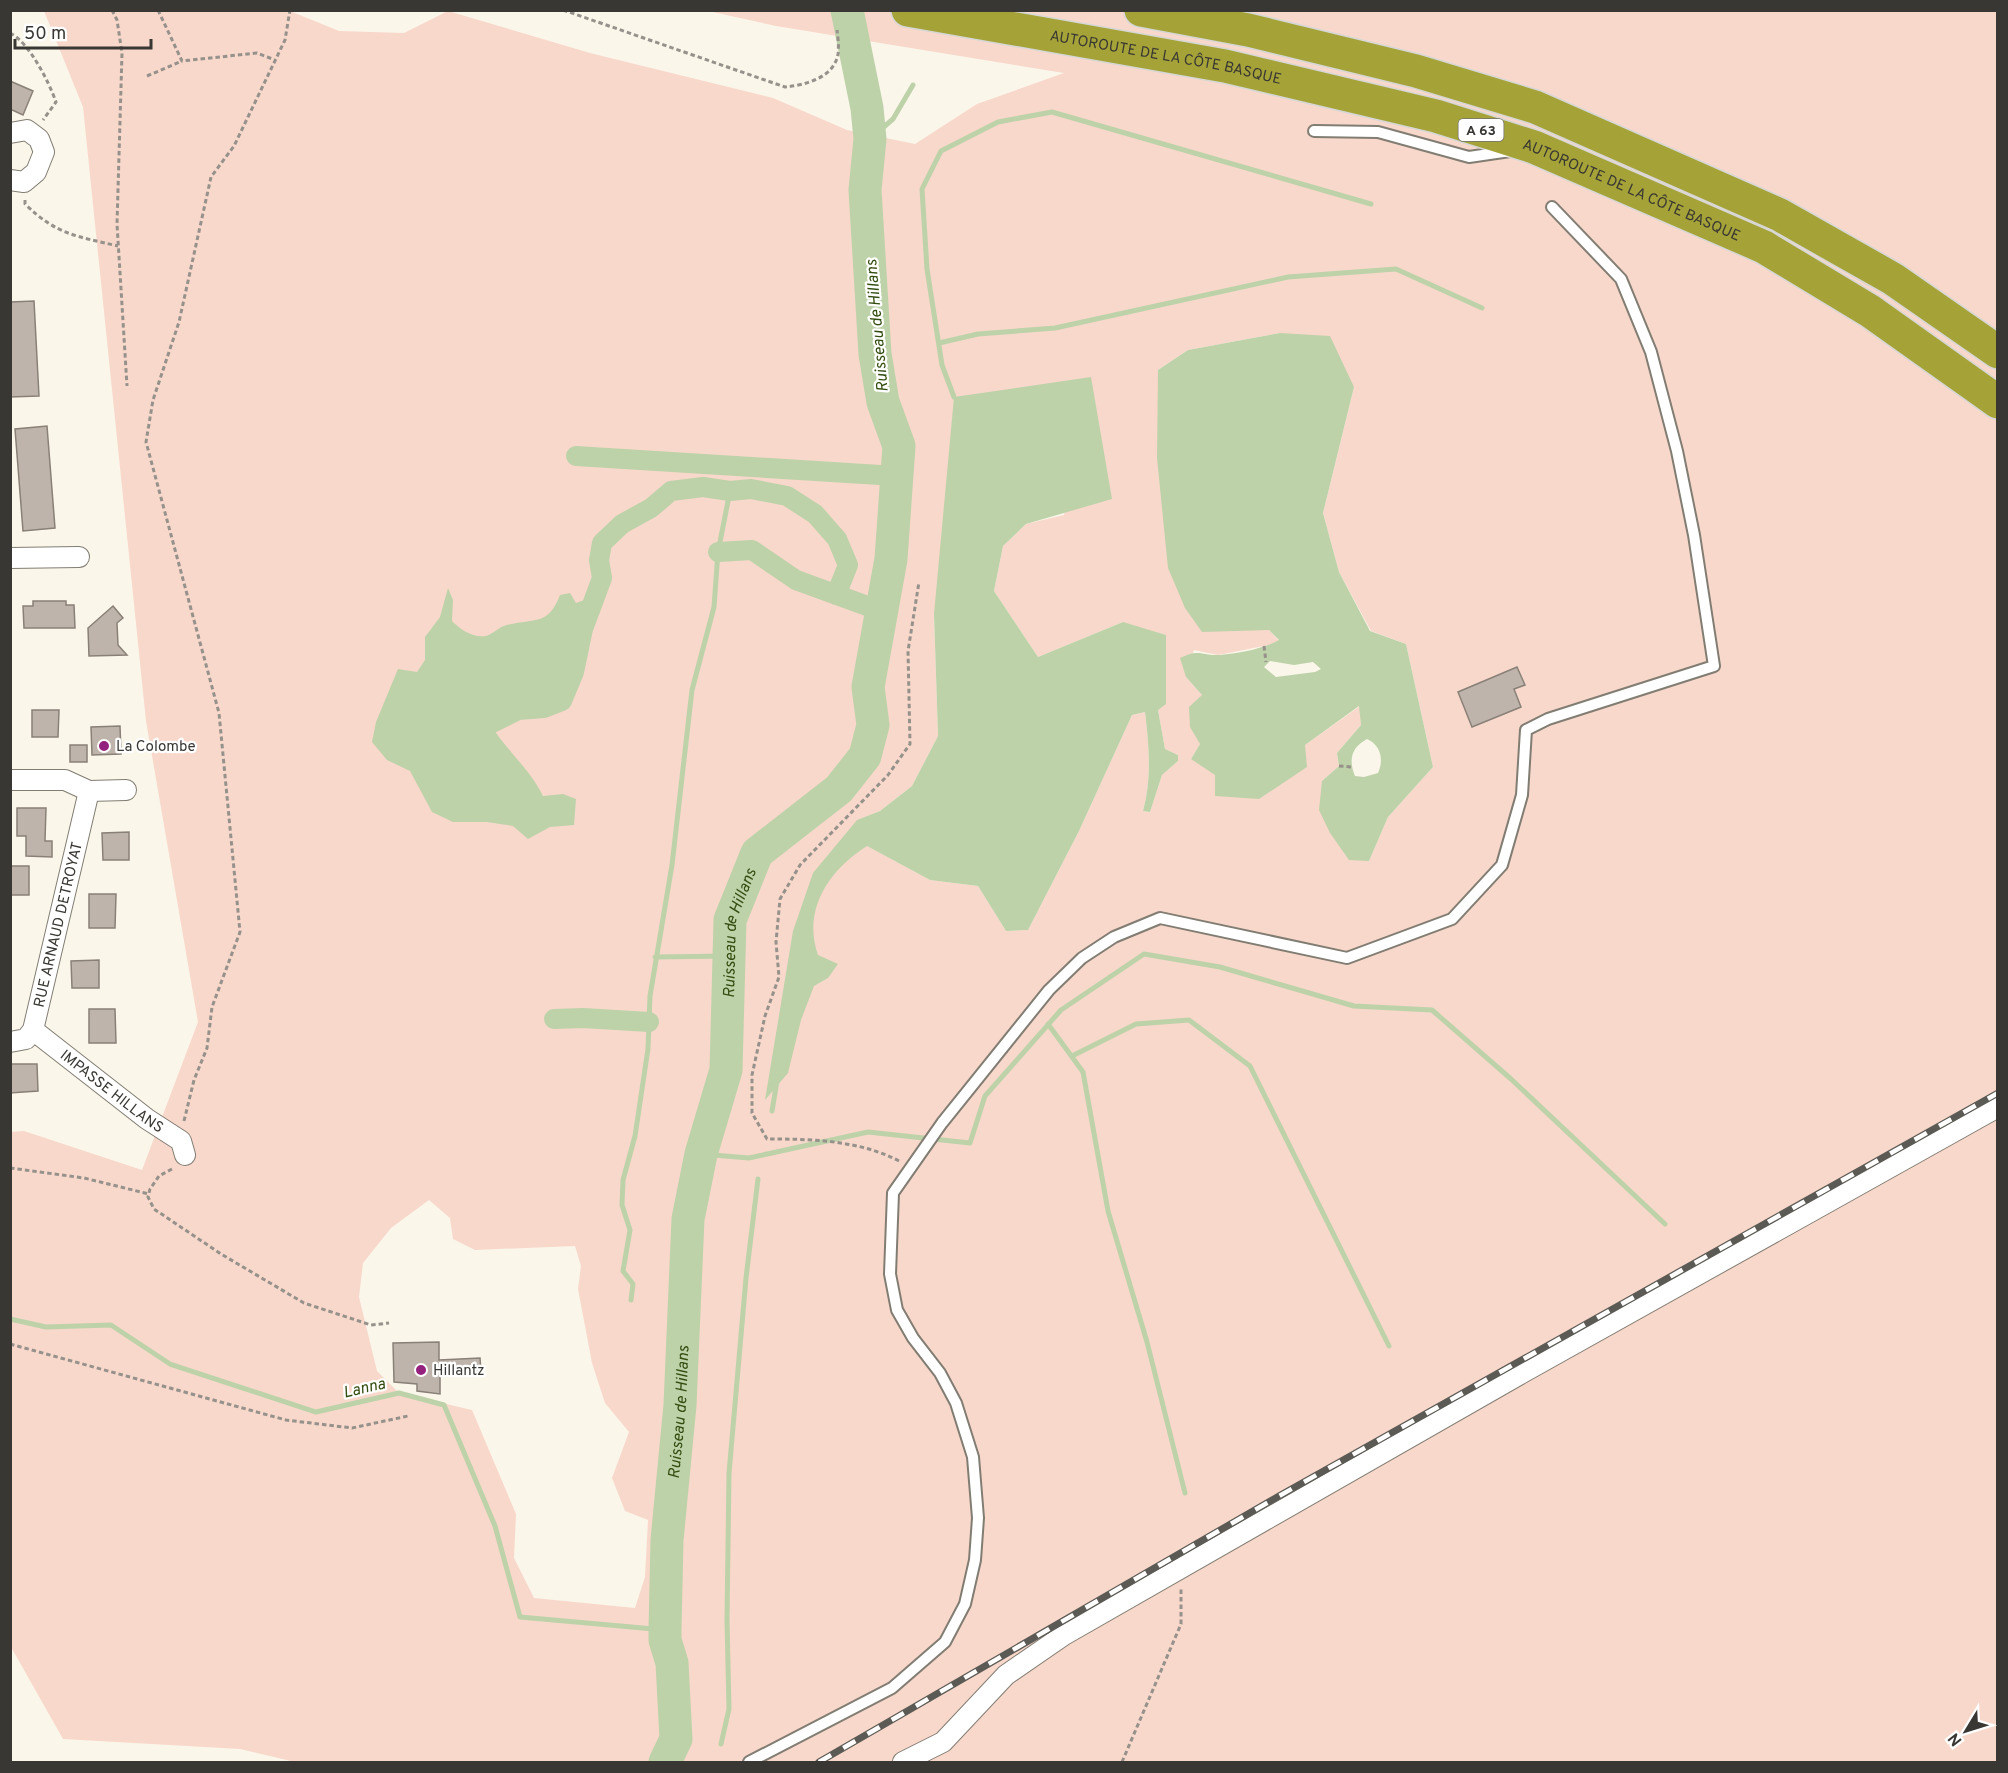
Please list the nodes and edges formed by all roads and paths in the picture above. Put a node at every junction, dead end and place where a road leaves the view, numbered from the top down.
1 (112, 10) edge
2 (158, 10) edge
3 (290, 10) edge
4 (563, 10) edge
5 (908, 10) edge
6 (1141, 10) edge
7 (837, 30) dead end
8 (10, 33) edge
9 (275, 60) junction
10 (182, 61) junction
11 (147, 76) dead end
12 (1314, 131) dead end
13 (10, 133) edge
14 (32, 134) junction
15 (1534, 147) junction
16 (17, 181) edge
17 (1552, 207) dead end
18 (118, 246) junction
19 (1998, 352) edge
20 (127, 386) dead end
21 (1998, 402) edge
22 (79, 557) dead end
23 (10, 558) edge
24 (919, 582) dead end
25 (1264, 646) dead end
26 (1266, 662) dead end
27 (1339, 766) dead end
28 (1352, 767) dead end
29 (10, 780) edge
30 (126, 790) dead end
31 (89, 792) junction
32 (33, 1029) junction
33 (10, 1042) edge
34 (1998, 1107) edge
35 (183, 1148) junction
36 (10, 1168) edge
37 (912, 1168) junction
38 (149, 1194) junction
39 (389, 1323) dead end
40 (10, 1344) edge
41 (408, 1416) dead end
42 (1177, 1571) junction
43 (749, 1762) edge
44 (903, 1762) edge
45 (1122, 1762) edge

1 - 18 path
2 - 10 path
3 - 9 path
4 - 7 path
5 - 15 highway, AUTOROUTE DE LA CÔTE BASQUE / A 63
6 - 19 highway, A 63
8 - 14 path
9 - 10 path
9 - 35 path
10 - 11 path
12 - 15 lane
13 - 14 street
14 - 16 street
15 - 21 highway, AUTOROUTE DE LA CÔTE BASQUE / A 63
16 - 18 path
17 - 37 lane
18 - 20 path
22 - 23 street
24 - 37 path
25 - 26 path
27 - 28 path
29 - 31 street
30 - 31 street
31 - 32 street, RUE ARNAUD DETROYAT
32 - 33 street
32 - 35 street, IMPASSE HILLANS
34 - 42 street
35 - 38 path
36 - 38 path
37 - 43 lane
38 - 39 path
40 - 41 path
42 - 44 street
42 - 45 path

